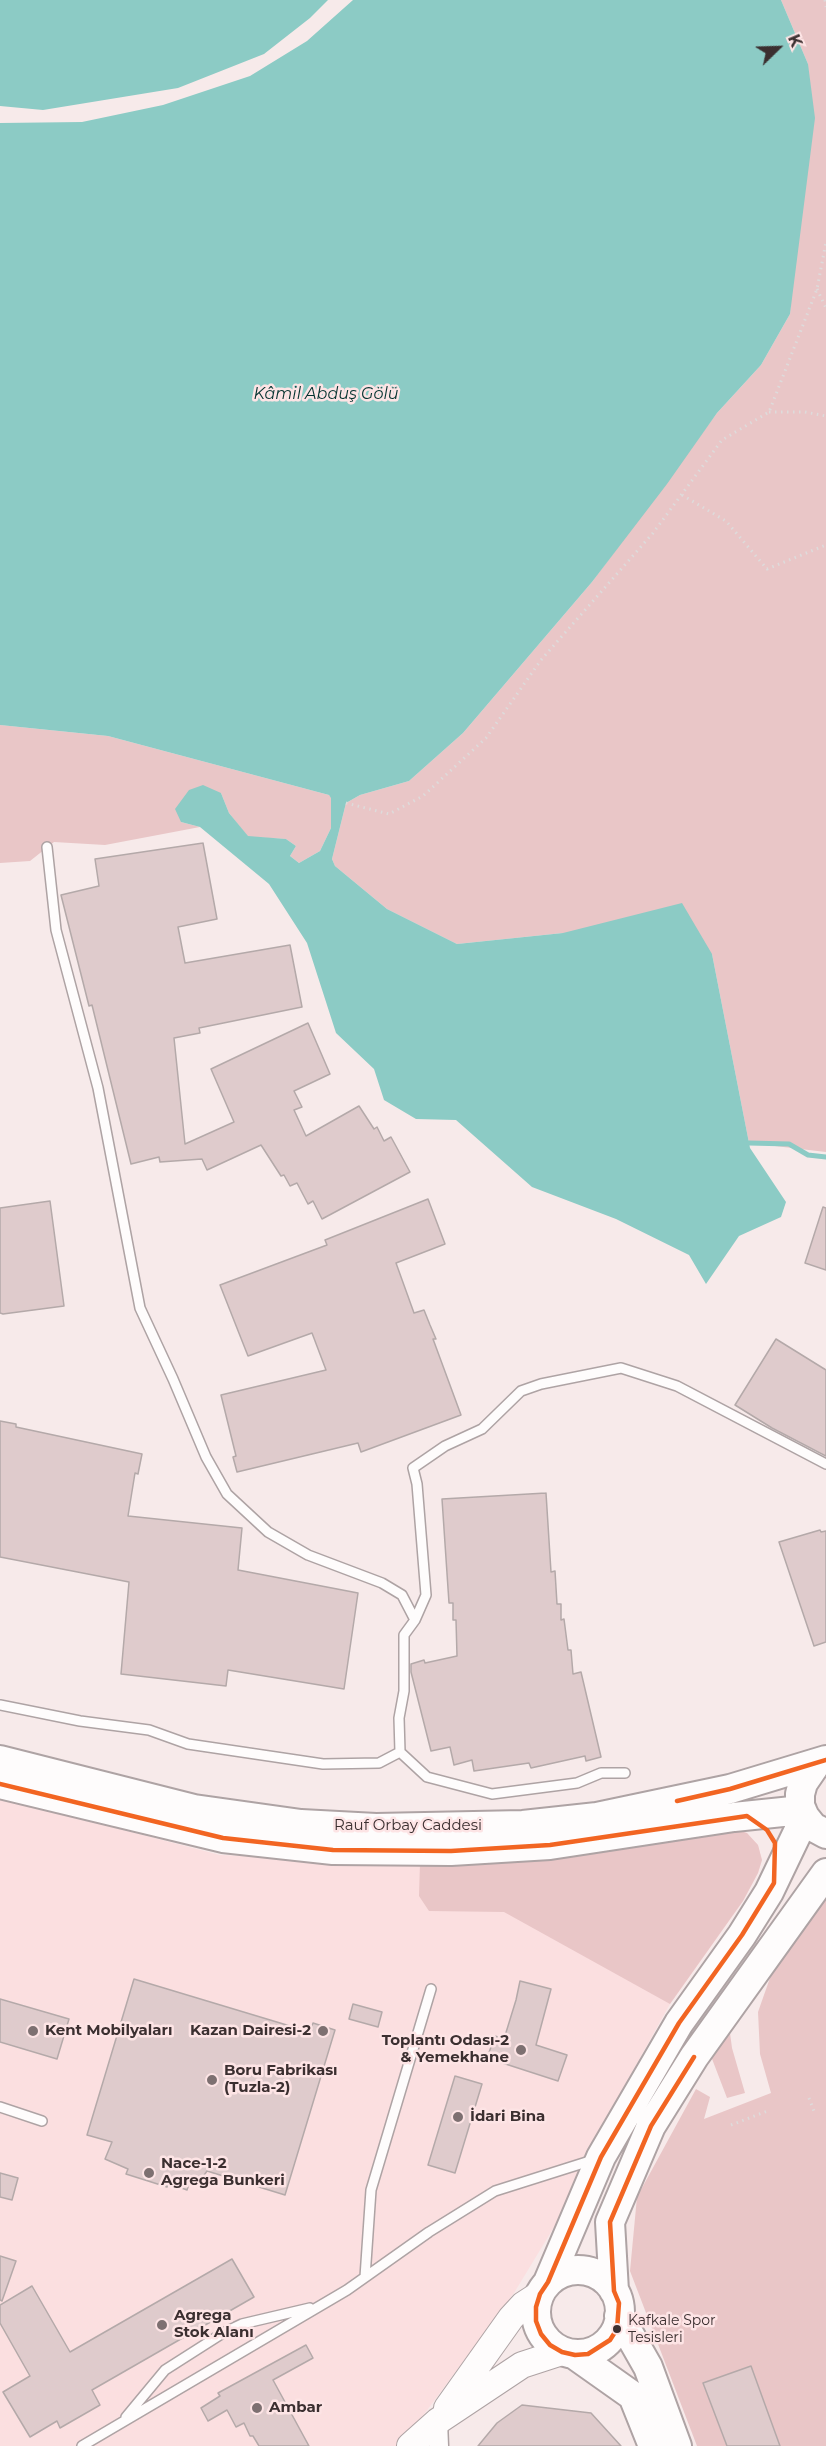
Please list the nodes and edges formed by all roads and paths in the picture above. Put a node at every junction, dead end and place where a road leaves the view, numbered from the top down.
1 (825, 0) edge
2 (826, 7) edge
3 (826, 242) edge
4 (817, 289) junction
5 (826, 308) edge
6 (769, 412) junction
7 (826, 416) edge
8 (681, 494) junction
9 (826, 545) edge
10 (346, 802) dead end
11 (47, 847) dead end
12 (826, 1464) edge
13 (415, 1620) junction
14 (0, 1705) edge
15 (400, 1752) junction
16 (822, 1759) edge
17 (0, 1760) edge
18 (625, 1773) dead end
19 (0, 1784) edge
20 (747, 1816) junction
21 (811, 1821) edge
22 (826, 1873) edge
23 (774, 1883) junction
24 (432, 1989) dead end
25 (809, 2098) dead end
26 (0, 2107) edge
27 (770, 2110) dead end
28 (814, 2111) dead end
29 (42, 2121) dead end
30 (731, 2125) dead end
31 (602, 2157) junction
32 (365, 2277) junction
33 (544, 2288) junction
34 (617, 2304) junction
35 (321, 2306) junction
36 (568, 2353) junction
37 (438, 2421) junction
38 (121, 2423) junction
39 (82, 2446) edge
40 (410, 2446) edge
41 (439, 2446) edge
42 (652, 2446) edge
43 (677, 2446) edge

1 - 2 path
3 - 4 path
4 - 5 path
4 - 6 path
6 - 7 path
6 - 8 path
8 - 9 path
8 - 10 path
11 - 13 lane
12 - 13 lane
13 - 15 lane
14 - 15 lane
15 - 18 lane
16 - 17 main road, Rauf Orbay Caddesi
16 - 21 main road, Rauf Orbay Caddesi
19 - 20 main road, Rauf Orbay Caddesi
20 - 21 main road, Rauf Orbay Caddesi
20 - 23 main road
21 - 23 main road
22 - 34 main road
23 - 31 main road
24 - 32 lane
25 - 28 path
26 - 29 lane
27 - 30 path
31 - 32 lane
31 - 33 main road
32 - 35 lane
33 - 34 main road
33 - 36 main road
33 - 37 street
34 - 36 main road
34 - 43 main road
35 - 38 lane
35 - 38 lane
36 - 37 street
36 - 42 main road
37 - 40 street
37 - 41 street
38 - 39 lane

